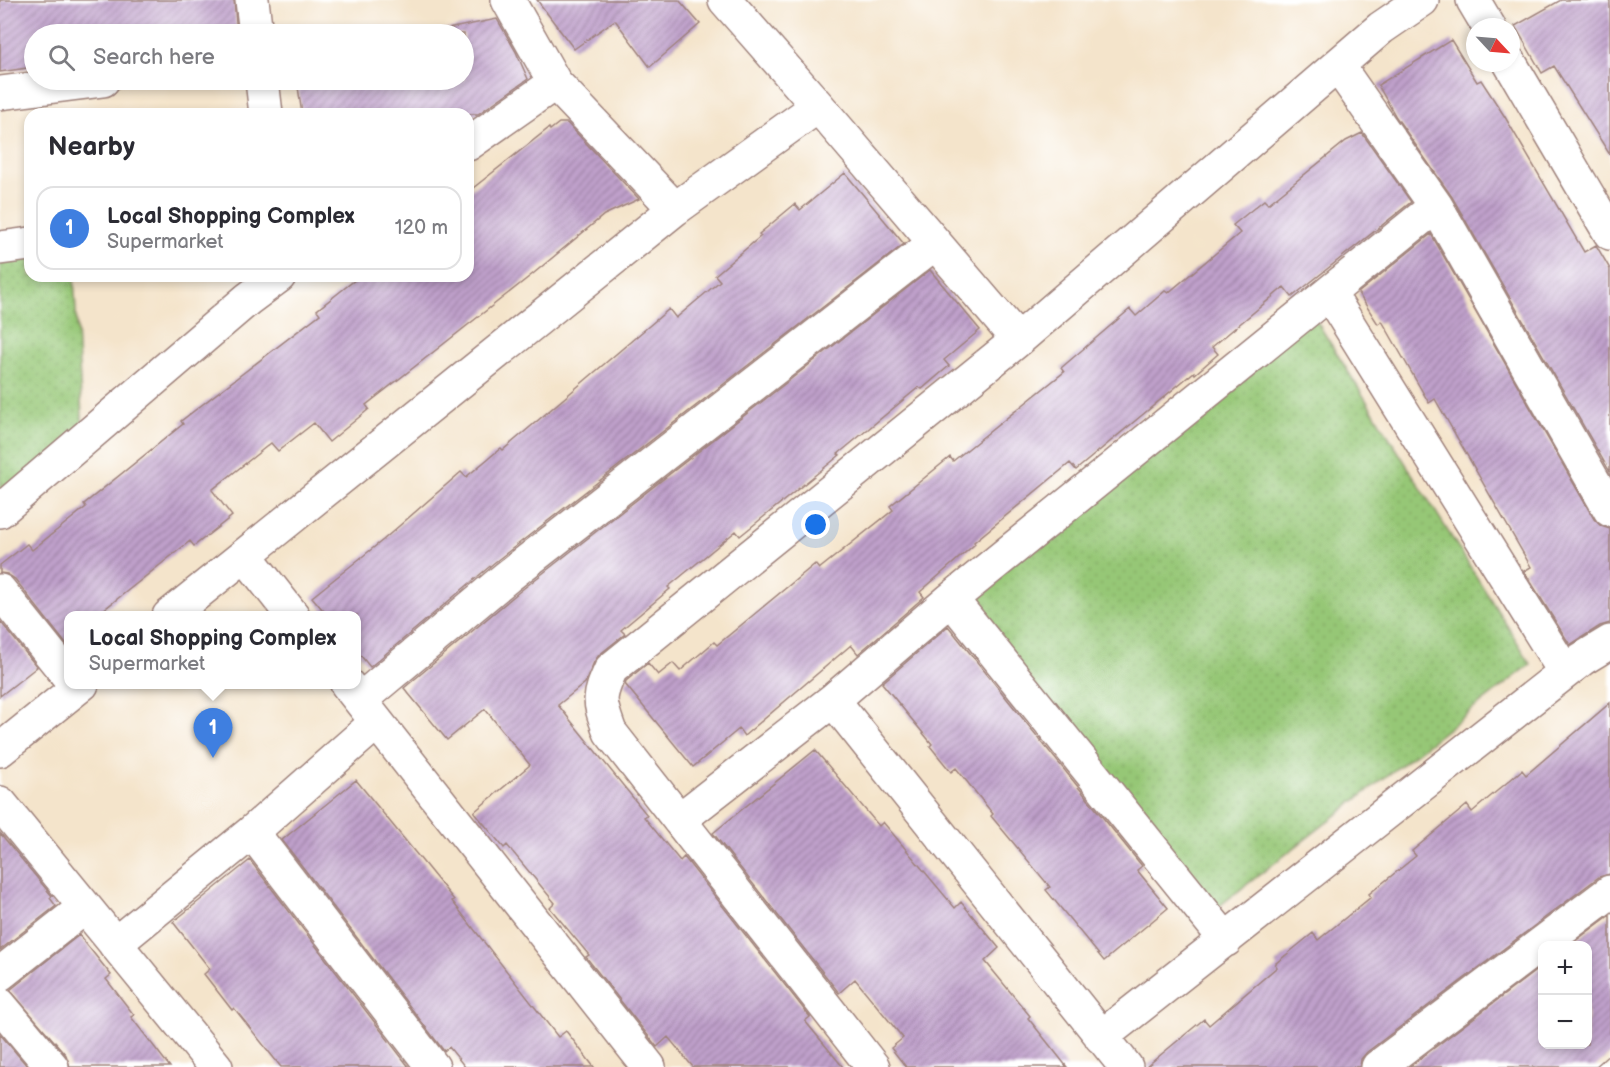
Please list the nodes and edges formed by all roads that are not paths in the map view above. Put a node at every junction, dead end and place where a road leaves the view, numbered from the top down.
1 (252, 0) edge
2 (508, 0) edge
3 (725, 0) edge
4 (1422, 0) edge
5 (1473, 0) edge
6 (1484, 18) edge
7 (255, 24) edge
8 (1338, 66) junction
9 (1515, 72) edge
10 (555, 83) junction
11 (24, 90) edge
12 (263, 90) edge
13 (0, 93) edge
14 (818, 106) junction
15 (265, 108) edge
16 (474, 140) edge
17 (1436, 206) junction
18 (675, 208) junction
19 (1610, 233) edge
20 (935, 243) junction
21 (24, 245) edge
22 (0, 248) edge
23 (271, 282) edge
24 (1329, 292) junction
25 (1018, 340) junction
26 (1610, 510) edge
27 (0, 511) edge
28 (245, 555) junction
29 (0, 591) edge
30 (951, 599) junction
31 (174, 611) edge
32 (290, 611) edge
33 (1610, 642) edge
34 (64, 669) edge
35 (1565, 672) junction
36 (70, 689) edge
37 (833, 700) junction
38 (361, 702) edge
39 (0, 750) edge
40 (0, 804) edge
41 (679, 820) junction
42 (252, 832) junction
43 (1610, 892) edge
44 (85, 907) junction
45 (1226, 940) junction
46 (115, 944) junction
47 (0, 975) edge
48 (0, 1005) edge
49 (1101, 1037) junction
50 (636, 1062) edge
51 (52, 1067) edge
52 (216, 1067) edge
53 (433, 1067) edge
54 (873, 1067) edge
55 (1126, 1067) edge
56 (1378, 1067) edge

1 - 7 street
2 - 10 street
3 - 14 street
4 - 8 street
5 - 6 street
8 - 17 street
8 - 25 street
9 - 19 street
10 - 16 street
10 - 18 street
11 - 13 street
12 - 15 street
14 - 18 street
14 - 20 street
17 - 24 street
17 - 26 street
18 - 28 street
20 - 25 street
20 - 38 street
21 - 22 street
23 - 27 street
24 - 30 street
24 - 35 street
25 - 41 street
28 - 31 street
28 - 32 street
29 - 34 street
30 - 37 street
30 - 45 street
33 - 35 street
35 - 45 street
36 - 39 street
37 - 41 street
37 - 49 street
38 - 42 street
38 - 50 street
40 - 44 street
41 - 54 street
42 - 46 street
42 - 53 street
43 - 56 street
44 - 46 street
44 - 47 street
45 - 49 street
46 - 52 street
48 - 51 street
49 - 55 street

